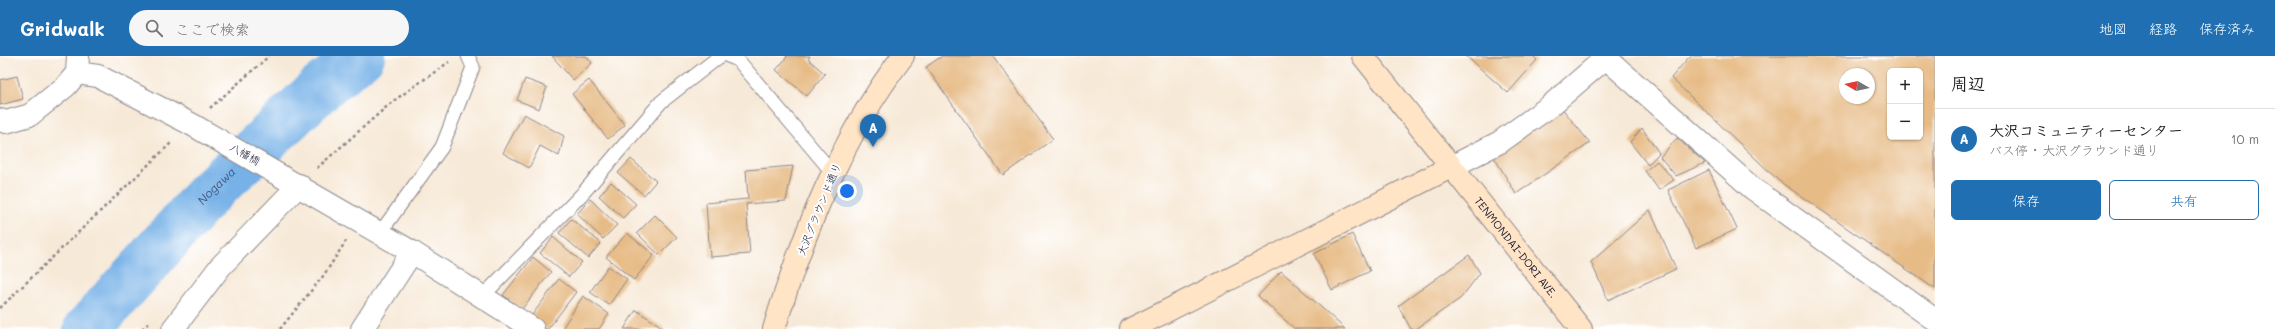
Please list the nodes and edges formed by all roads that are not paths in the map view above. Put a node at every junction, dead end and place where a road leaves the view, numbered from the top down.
1 (468, 56) edge
2 (720, 56) edge
3 (728, 56) edge
4 (903, 56) edge
5 (1363, 56) edge
6 (1607, 57) edge
7 (77, 65) edge
8 (0, 120) edge
9 (1451, 167) junction
10 (832, 172) junction
11 (298, 184) junction
12 (380, 233) junction
13 (412, 252) junction
14 (483, 296) junction
15 (1935, 320) edge
16 (173, 329) edge
17 (362, 329) edge
18 (533, 329) edge
19 (774, 329) edge
20 (1132, 329) edge
21 (1581, 329) edge

1 - 12 lane
2 - 14 lane
3 - 10 lane
4 - 10 street, 大沢グラウンド通り
5 - 9 street, TENMONDAI-DORI AVE.
6 - 9 street
6 - 15 street
7 - 8 street
7 - 11 street, 八幡橋
9 - 20 street
9 - 21 street, TENMONDAI-DORI AVE.
10 - 19 street, 大沢グラウンド通り
11 - 12 street, 八幡橋
11 - 16 street
12 - 13 street, 八幡橋
13 - 14 street, 八幡橋
13 - 17 street
14 - 18 street, 八幡橋

